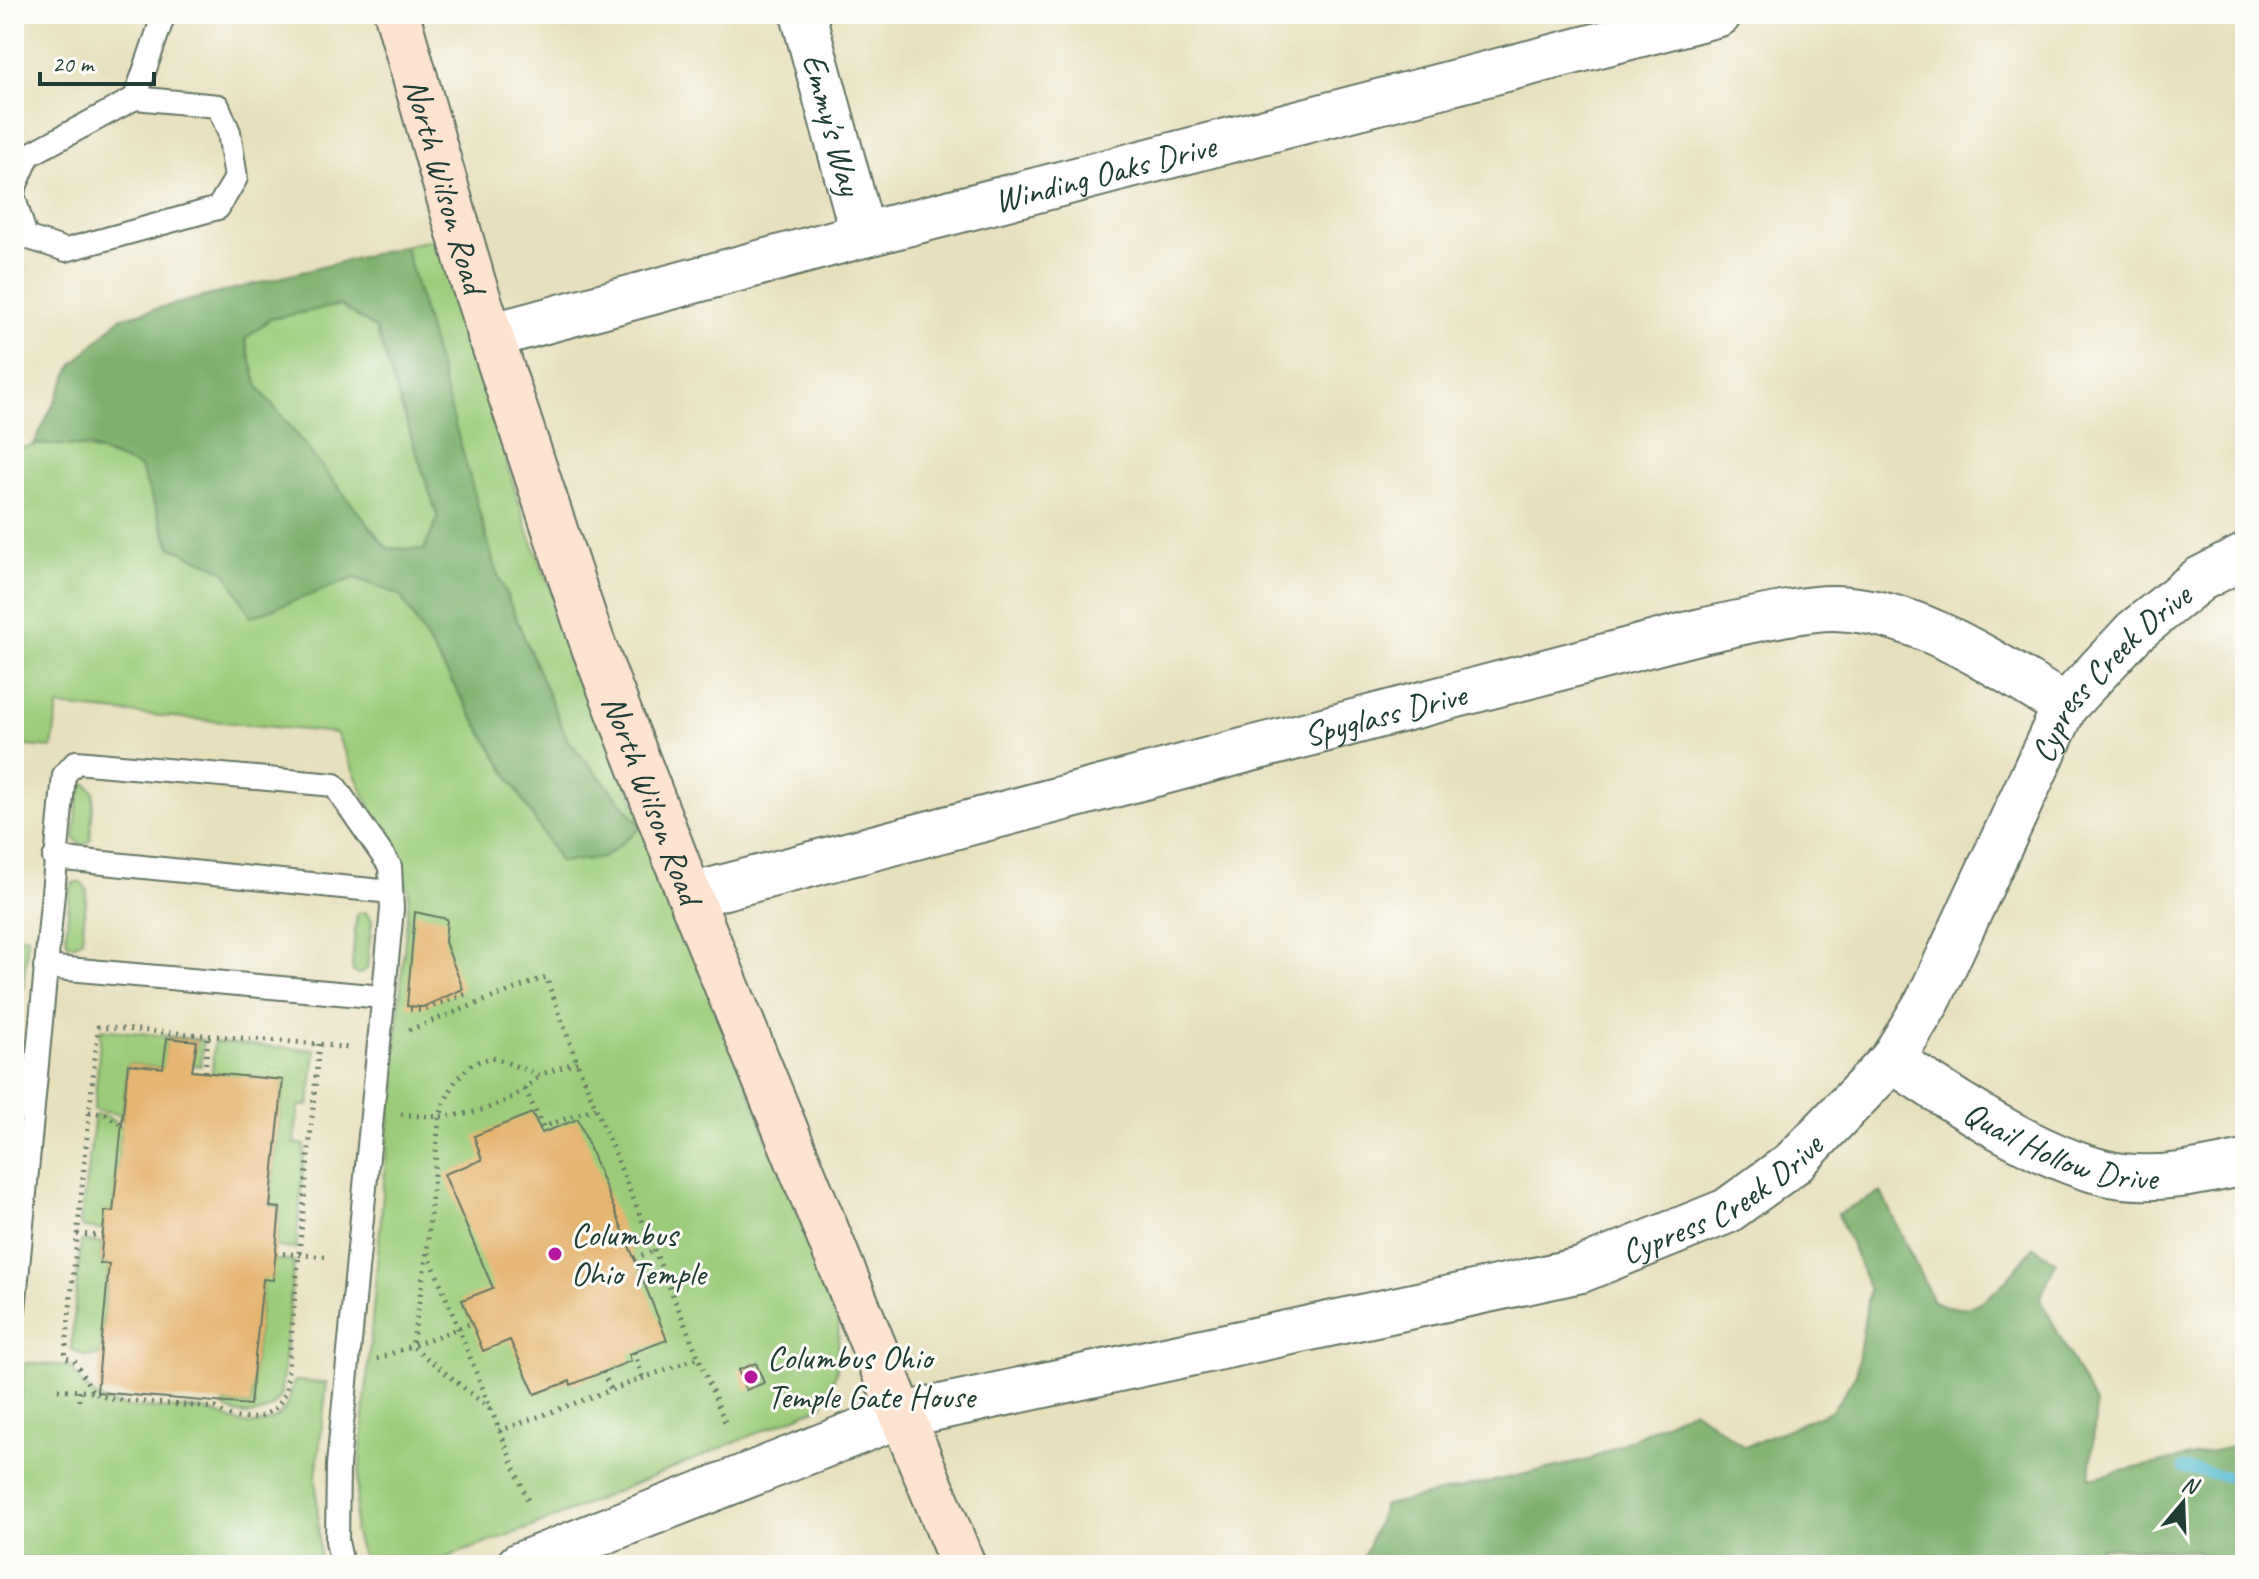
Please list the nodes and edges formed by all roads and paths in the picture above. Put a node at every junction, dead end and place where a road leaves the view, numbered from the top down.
1 (164, 14) edge
2 (397, 14) edge
3 (803, 14) edge
4 (1719, 14) edge
5 (135, 98) junction
6 (14, 189) edge
7 (14, 198) edge
8 (863, 235) junction
9 (490, 336) junction
10 (2245, 556) edge
11 (2065, 706) junction
12 (54, 858) junction
13 (391, 892) junction
14 (690, 896) junction
15 (45, 967) junction
16 (466, 994) dead end
17 (383, 997) junction
18 (405, 1008) dead end
19 (403, 1033) dead end
20 (208, 1036) junction
21 (1892, 1060) junction
22 (577, 1062) junction
23 (205, 1072) dead end
24 (539, 1075) junction
25 (525, 1089) junction
26 (595, 1108) junction
27 (89, 1112) junction
28 (396, 1114) dead end
29 (439, 1119) junction
30 (122, 1125) dead end
31 (2245, 1163) edge
32 (77, 1234) junction
33 (103, 1236) dead end
34 (427, 1251) junction
35 (654, 1251) junction
36 (275, 1253) dead end
37 (298, 1255) junction
38 (333, 1257) dead end
39 (634, 1258) dead end
40 (14, 1310) edge
41 (472, 1323) dead end
42 (457, 1328) junction
43 (412, 1346) junction
44 (634, 1352) dead end
45 (698, 1358) junction
46 (369, 1363) dead end
47 (603, 1372) dead end
48 (643, 1378) junction
49 (58, 1389) dead end
50 (611, 1390) junction
51 (79, 1391) junction
52 (93, 1392) junction
53 (79, 1401) dead end
54 (490, 1409) junction
55 (899, 1416) junction
56 (725, 1422) dead end
57 (499, 1431) junction
58 (528, 1501) dead end
59 (342, 1565) edge
60 (519, 1565) edge
61 (963, 1565) edge

1 - 5 lane
2 - 9 main road, North Wilson Road
3 - 8 street, Emmy's Way
4 - 8 street, Winding Oaks Drive
5 - 6 lane
5 - 7 lane
8 - 9 street, Winding Oaks Drive
9 - 14 main road, North Wilson Road
10 - 11 street, Cypress Creek Drive
11 - 14 street, Spyglass Drive
11 - 21 street, Cypress Creek Drive
12 - 13 lane
12 - 13 lane
12 - 15 lane
13 - 17 lane
14 - 55 main road, North Wilson Road
15 - 17 lane
15 - 40 lane
16 - 18 path
17 - 59 lane
19 - 22 path
20 - 23 path
20 - 27 path
20 - 37 path
21 - 31 street, Quail Hollow Drive
21 - 55 street, Cypress Creek Drive
22 - 24 path
22 - 26 path
24 - 25 path
24 - 29 path
25 - 26 path
25 - 29 path
26 - 35 path
27 - 30 path
27 - 32 path
28 - 29 path
29 - 34 path
32 - 33 path
32 - 52 path
34 - 42 path
34 - 43 path
35 - 39 path
35 - 45 path
36 - 37 path
37 - 38 path
37 - 52 path
41 - 42 path
42 - 43 path
42 - 54 path
43 - 46 path
43 - 54 path
44 - 48 path
45 - 48 path
45 - 56 path
47 - 50 path
48 - 50 path
49 - 51 path
50 - 57 path
51 - 52 path
51 - 53 path
54 - 57 path
55 - 60 street, Cypress Creek Drive
55 - 61 main road, North Wilson Road
57 - 58 path

